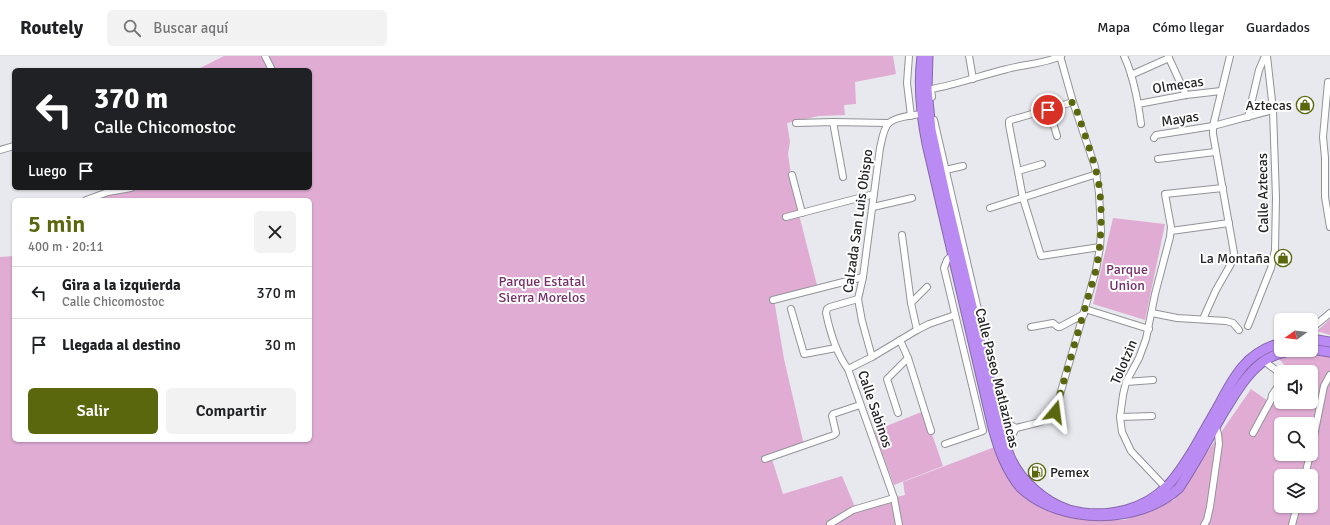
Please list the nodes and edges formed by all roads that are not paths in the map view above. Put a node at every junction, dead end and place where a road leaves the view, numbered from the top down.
1 (265, 56) edge
2 (909, 56) edge
3 (922, 56) edge
4 (928, 56) edge
5 (933, 56) edge
6 (969, 56) edge
7 (1060, 56) edge
8 (1124, 56) edge
9 (1230, 56) edge
10 (1266, 56) edge
11 (1168, 57) edge
12 (928, 67) junction
13 (271, 68) edge
14 (1131, 75) junction
15 (973, 79) junction
16 (1328, 82) dead end
17 (1221, 91) junction
18 (1186, 95) junction
19 (1074, 102) junction
20 (1138, 104) junction
21 (1048, 110) junction
22 (1273, 110) junction
23 (921, 114) junction
24 (911, 116) junction
25 (1248, 117) junction
26 (833, 122) junction
27 (796, 123) dead end
28 (888, 123) junction
29 (1141, 124) dead end
30 (1213, 126) junction
31 (1057, 136) dead end
32 (1154, 138) dead end
33 (12, 147) edge
34 (0, 150) edge
35 (1215, 152) junction
36 (1158, 159) dead end
37 (1042, 164) dead end
38 (963, 166) dead end
39 (942, 171) junction
40 (1018, 171) junction
41 (1097, 174) junction
42 (792, 175) dead end
43 (843, 177) dead end
44 (1223, 188) junction
45 (120, 190) edge
46 (874, 194) junction
47 (91, 198) edge
48 (912, 198) dead end
49 (1023, 198) junction
50 (872, 207) junction
51 (990, 208) dead end
52 (802, 213) junction
53 (786, 217) dead end
54 (1229, 223) junction
55 (1330, 227) edge
56 (1171, 231) junction
57 (902, 235) dead end
58 (1100, 247) junction
59 (952, 255) junction
60 (863, 277) junction
61 (927, 287) dead end
62 (858, 299) junction
63 (773, 300) dead end
64 (911, 303) junction
65 (791, 309) dead end
66 (1085, 311) junction
67 (1152, 313) junction
68 (1330, 313) edge
69 (955, 315) junction
70 (1204, 319) junction
71 (1318, 322) edge
72 (1248, 326) dead end
73 (1031, 327) dead end
74 (1149, 329) junction
75 (917, 330) junction
76 (1240, 330) dead end
77 (900, 340) junction
78 (1318, 340) edge
79 (1330, 342) edge
80 (1274, 345) edge
81 (836, 348) junction
82 (1318, 350) edge
83 (975, 351) junction
84 (1330, 352) edge
85 (872, 356) junction
86 (1274, 356) edge
87 (908, 358) junction
88 (1264, 361) junction
89 (966, 362) junction
90 (848, 369) junction
91 (1274, 369) edge
92 (1330, 375) edge
93 (1153, 380) dead end
94 (1126, 382) junction
95 (1274, 392) edge
96 (860, 405) junction
97 (898, 413) dead end
98 (1152, 416) dead end
99 (1120, 417) junction
100 (1318, 417) edge
101 (999, 419) junction
102 (1214, 422) junction
103 (1016, 428) junction
104 (931, 431) dead end
105 (1253, 433) dead end
106 (945, 444) dead end
107 (1006, 446) junction
108 (766, 459) dead end
109 (1166, 488) junction
110 (894, 498) junction
111 (1295, 513) edge
112 (830, 524) edge
113 (899, 525) edge
114 (1204, 525) edge
115 (1292, 525) edge

1 - 13 street
2 - 24 street
3 - 23 highway, Calle Paseo Matlazincas
4 - 12 highway, Calle Paseo Matlazincas
5 - 12 street
6 - 15 street
7 - 15 street
7 - 19 street
8 - 14 street
9 - 17 street
10 - 22 street, Calle Aztecas
10 - 25 street
11 - 14 street
11 - 18 street
12 - 39 highway, Calle Paseo Matlazincas
14 - 20 street
15 - 39 street
16 - 55 street
17 - 18 street, Olmecas
17 - 30 street
18 - 20 street, Olmecas
19 - 21 street
19 - 41 street
20 - 29 street
21 - 31 street
21 - 40 street
22 - 25 street, Mayas
22 - 72 street, Calle Aztecas
23 - 24 street
23 - 59 highway, Calle Paseo Matlazincas
24 - 28 street
25 - 30 street, Mayas
26 - 27 street
26 - 28 street
26 - 43 street
28 - 46 street, Calzada San Luis Obispo
30 - 32 street, Mayas
30 - 35 street
33 - 34 street
35 - 36 street
35 - 44 street
37 - 40 street
38 - 39 street
39 - 101 highway, Calle Paseo Matlazincas
40 - 49 street
41 - 49 street
41 - 58 street
42 - 52 street
44 - 54 street
44 - 56 street
45 - 47 street
46 - 50 street, Calzada San Luis Obispo
46 - 52 street
48 - 50 street
49 - 51 street
49 - 58 street
50 - 60 street, Calzada San Luis Obispo
52 - 53 street
54 - 56 street
54 - 70 street
56 - 67 street, Tolotzin
57 - 64 street
58 - 66 street
59 - 69 street
59 - 83 highway, Calle Paseo Matlazincas
60 - 62 street, Calzada San Luis Obispo
60 - 63 street
61 - 64 street
62 - 81 street
62 - 85 street, Calzada San Luis Obispo
64 - 75 street
65 - 81 street
66 - 73 street
66 - 74 street
66 - 103 street
67 - 70 street
67 - 74 street, Tolotzin
68 - 71 street
69 - 75 street, Calle Sabinos
69 - 89 street
70 - 76 street
74 - 94 street, Tolotzin
75 - 77 street, Calle Sabinos
77 - 85 street, Calle Sabinos
77 - 87 street
78 - 79 highway
80 - 102 highway, Calle Paseo Matlazincas
81 - 90 street
82 - 84 highway
83 - 89 street
83 - 102 highway, Calle Paseo Matlazincas
85 - 90 street, Calle Sabinos
86 - 88 highway, Calle Paseo Matlazincas
87 - 97 street
87 - 104 street
88 - 91 street
88 - 102 highway, Calle Paseo Matlazincas
89 - 106 street
90 - 96 street, Calle Sabinos
92 - 100 street
93 - 94 street
94 - 99 street, Tolotzin
95 - 105 street
96 - 108 street
96 - 110 street, Calle Sabinos
98 - 99 street
99 - 109 street, Tolotzin
101 - 103 street
101 - 107 highway, Calle Paseo Matlazincas
102 - 109 highway, Calle Paseo Matlazincas
102 - 114 street
103 - 107 street
107 - 109 highway, Calle Paseo Matlazincas
110 - 112 street
110 - 113 street, Calle Sabinos
111 - 115 street

